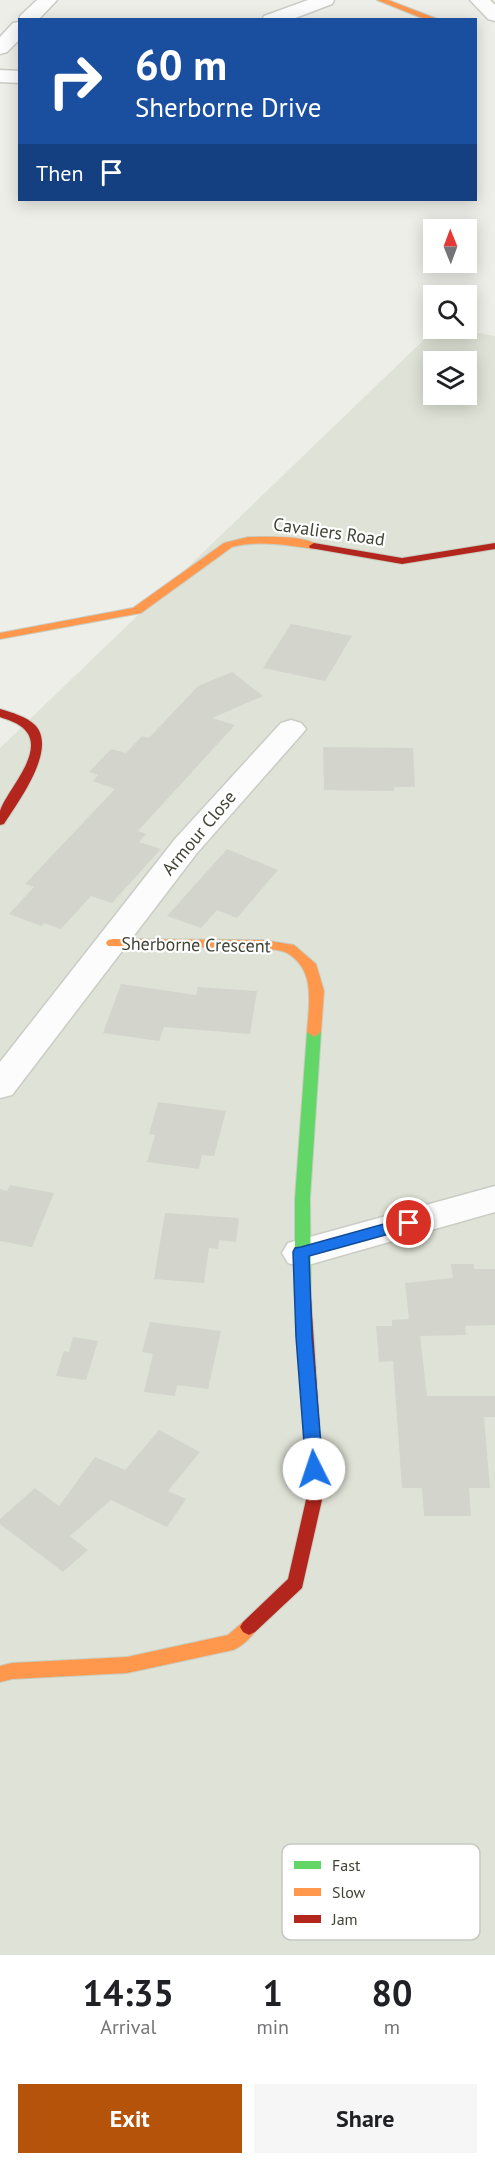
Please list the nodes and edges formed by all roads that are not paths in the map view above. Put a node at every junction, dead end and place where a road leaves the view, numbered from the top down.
1 (48, 0) edge
2 (325, 0) edge
3 (381, 0) edge
4 (479, 0) edge
5 (495, 15) edge
6 (29, 18) edge
7 (276, 18) edge
8 (430, 18) edge
9 (18, 29) edge
10 (0, 48) edge
11 (0, 76) edge
12 (18, 77) edge
13 (495, 546) edge
14 (0, 636) edge
15 (0, 713) edge
16 (291, 729) dead end
17 (0, 822) edge
18 (113, 943) junction
19 (0, 1086) edge
20 (495, 1199) edge
21 (301, 1252) junction
22 (0, 1674) edge

1 - 6 street
2 - 7 street
3 - 8 street
4 - 5 street
9 - 10 street
11 - 12 street
13 - 14 street, Cavaliers Road
15 - 17 street
16 - 18 street, Armour Close
18 - 19 street, Sherborne Crescent
18 - 21 street, Sherborne Crescent
20 - 21 street
21 - 22 street, Sherborne Crescent

